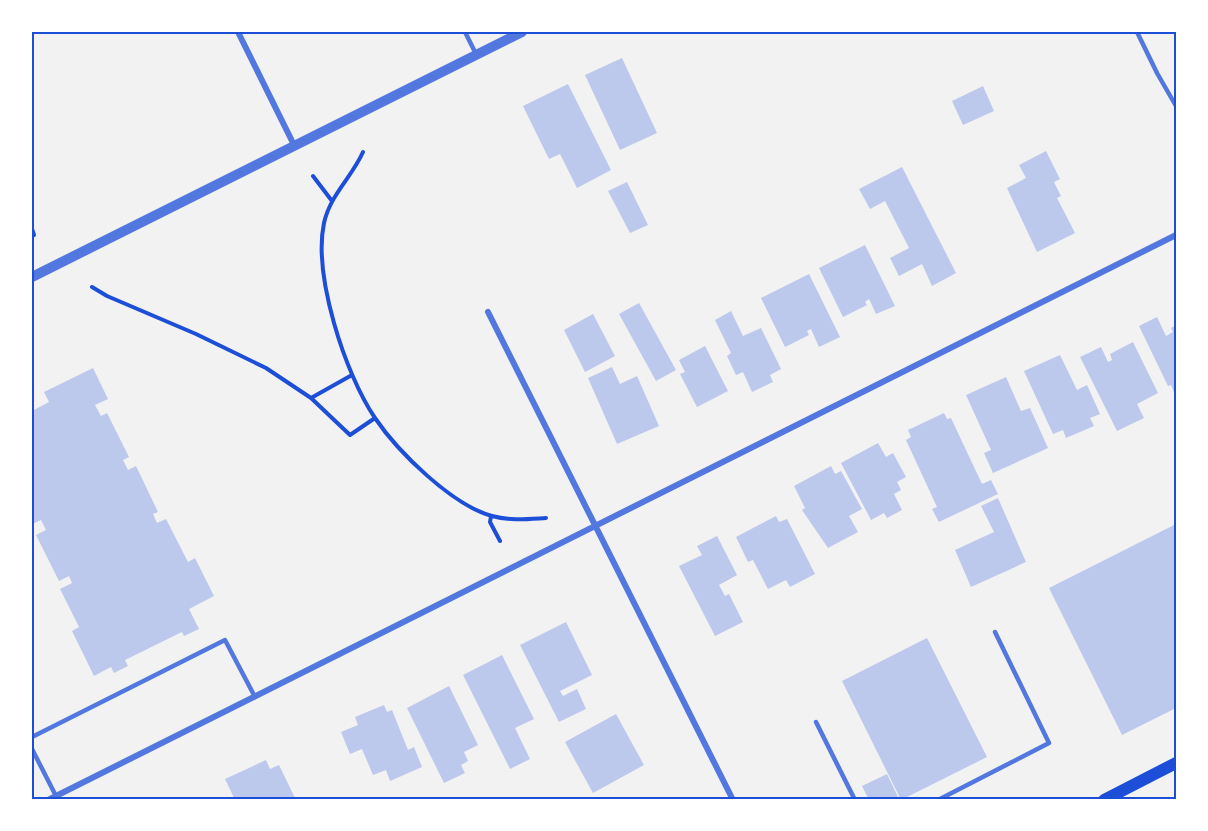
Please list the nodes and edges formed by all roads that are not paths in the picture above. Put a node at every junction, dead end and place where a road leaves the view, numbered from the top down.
1 (238, 32) edge
2 (465, 32) edge
3 (522, 32) edge
4 (1137, 32) edge
5 (476, 54) junction
6 (1176, 106) edge
7 (294, 146) junction
8 (1176, 235) edge
9 (32, 277) edge
10 (488, 312) dead end
11 (595, 526) junction
12 (995, 632) dead end
13 (255, 697) junction
14 (816, 722) dead end
15 (32, 737) edge
16 (32, 749) edge
17 (1176, 764) edge
18 (56, 796) junction
19 (48, 800) edge
20 (734, 800) edge
21 (855, 800) edge
22 (938, 800) edge
23 (1104, 800) edge

1 - 7 street
2 - 5 lane
3 - 5 street
4 - 6 lane
5 - 7 street
7 - 9 street
8 - 11 street
10 - 11 street
11 - 13 street
11 - 20 street
12 - 22 lane
13 - 15 lane
13 - 18 street
14 - 21 lane
16 - 18 lane
17 - 23 main road
18 - 19 street

